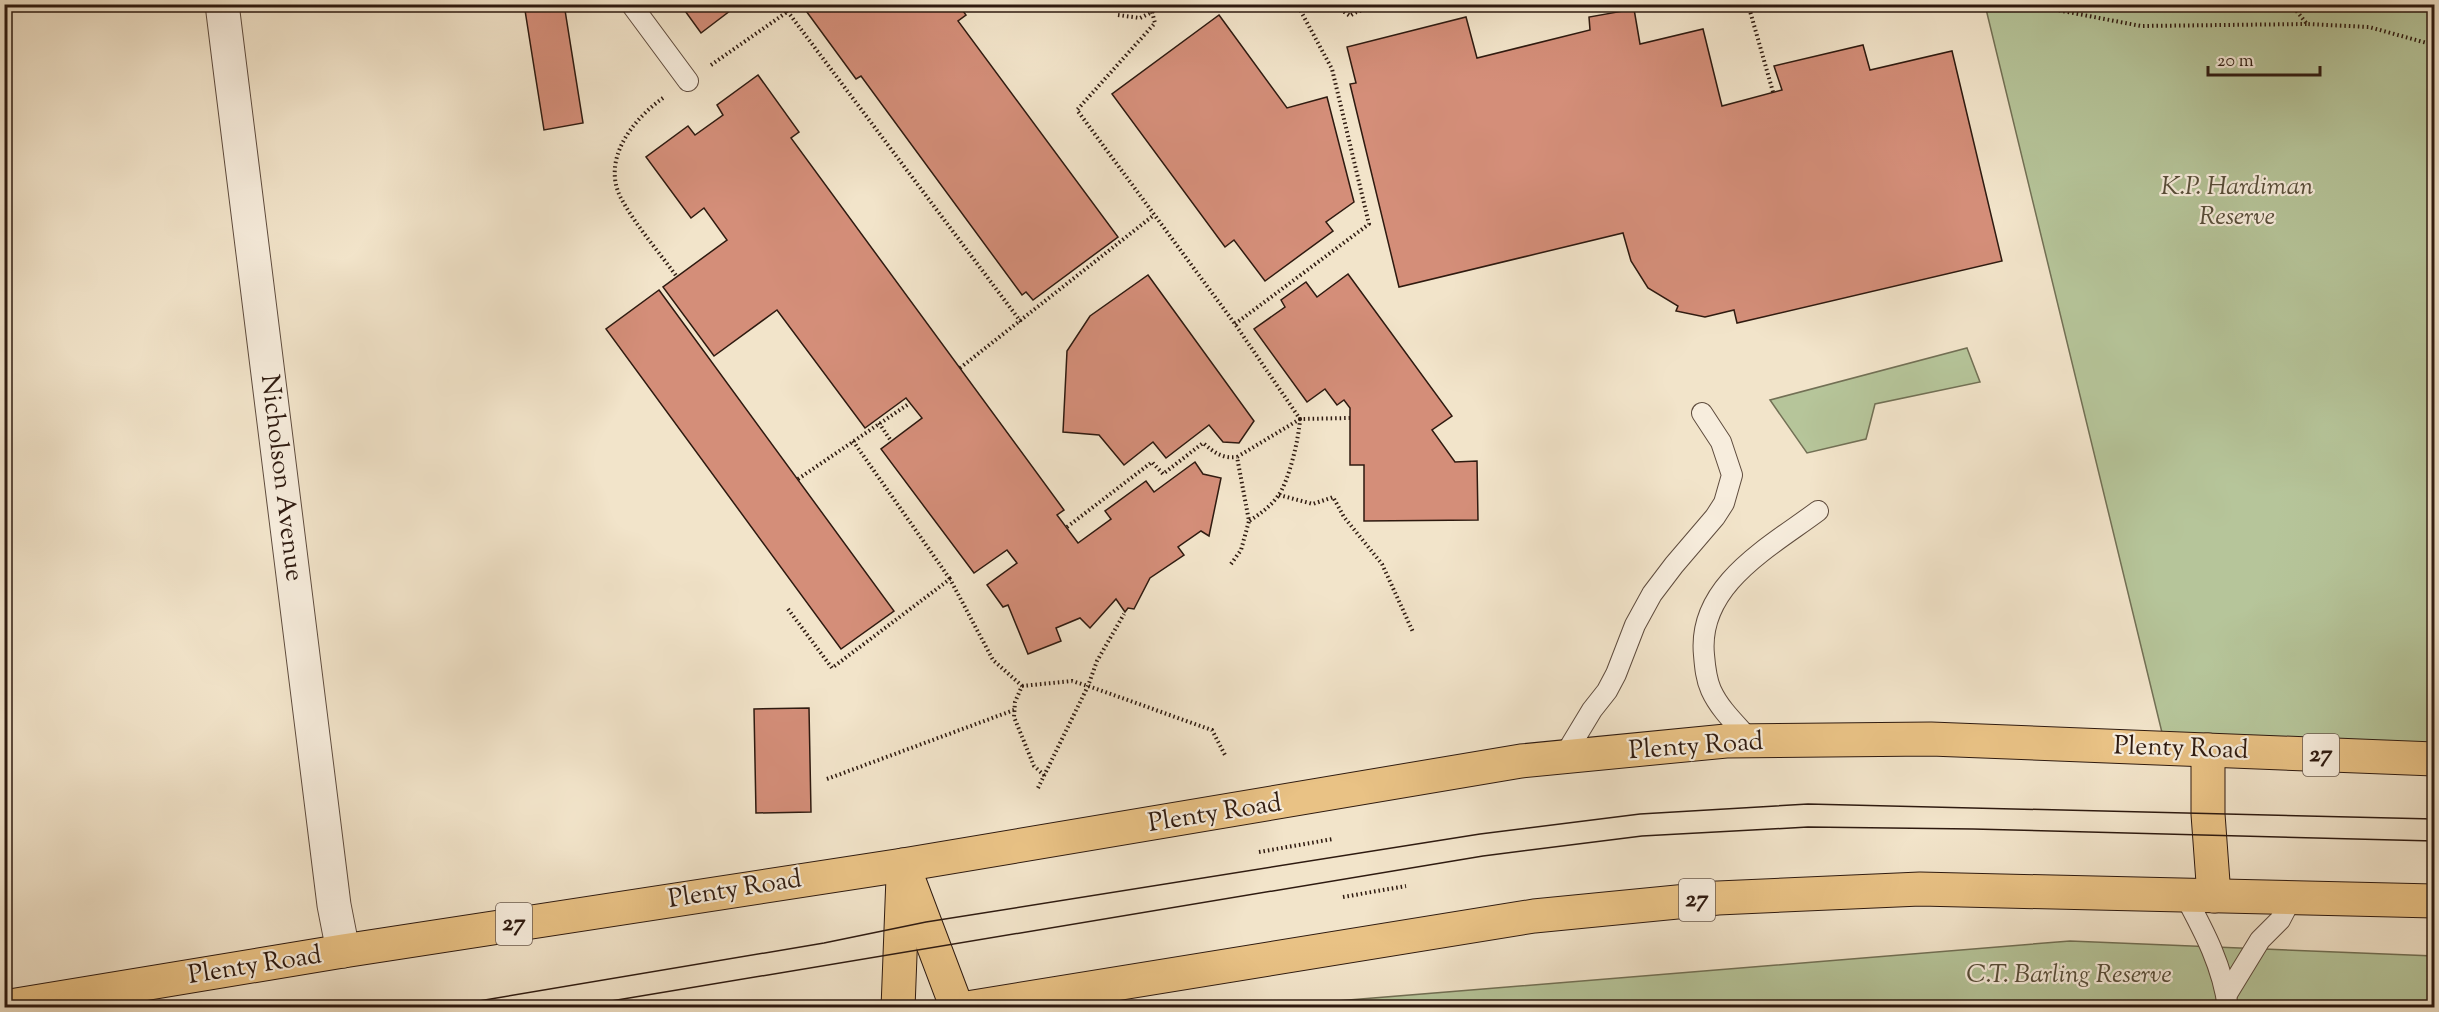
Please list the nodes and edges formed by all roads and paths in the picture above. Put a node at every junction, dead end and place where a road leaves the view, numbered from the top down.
1 (222, 4) edge
2 (632, 4) edge
3 (782, 4) edge
4 (1168, 4) edge
5 (1298, 4) edge
6 (1334, 4) edge
7 (1462, 4) edge
8 (1748, 4) edge
9 (2048, 4) edge
10 (2291, 4) edge
11 (787, 12) junction
12 (1152, 12) junction
13 (1118, 15) dead end
14 (2307, 24) junction
15 (2434, 45) edge
16 (688, 81) junction
17 (1773, 92) dead end
18 (1154, 214) junction
19 (676, 277) dead end
20 (1021, 322) junction
21 (1236, 324) junction
22 (960, 368) dead end
23 (910, 403) dead end
24 (1702, 413) dead end
25 (1350, 418) dead end
26 (1300, 419) junction
27 (879, 423) junction
28 (853, 441) junction
29 (891, 441) dead end
30 (1237, 457) junction
31 (798, 479) dead end
32 (1279, 495) junction
33 (1818, 511) dead end
34 (1249, 521) junction
35 (1067, 527) dead end
36 (1231, 564) dead end
37 (950, 579) junction
38 (788, 609) dead end
39 (1124, 614) dead end
40 (1413, 632) dead end
41 (1022, 686) junction
42 (1088, 686) junction
43 (1014, 710) junction
44 (1750, 741) junction
45 (2208, 750) junction
46 (1226, 757) dead end
47 (1563, 758) junction
48 (2434, 759) edge
49 (1045, 776) junction
50 (827, 780) dead end
51 (1038, 788) dead end
52 (1333, 839) dead end
53 (1259, 852) dead end
54 (903, 865) junction
55 (1406, 886) dead end
56 (2199, 896) junction
57 (1343, 897) dead end
58 (2290, 899) junction
59 (2434, 901) edge
60 (343, 951) junction
61 (2228, 1001) edge
62 (4, 1007) edge
63 (898, 1008) edge
64 (957, 1008) edge
65 (967, 1008) edge

1 - 60 street, Nicholson Avenue
2 - 16 lane
3 - 11 path
4 - 12 path
5 - 21 path
6 - 7 path
8 - 17 path
9 - 14 path
10 - 14 path
11 - 16 path
11 - 20 path
12 - 13 path
12 - 18 path
14 - 15 path
16 - 19 path
18 - 20 path
18 - 21 path
20 - 22 path
21 - 26 path
23 - 27 path
24 - 47 lane
25 - 26 path
26 - 30 path
26 - 32 path
27 - 28 path
27 - 29 path
28 - 31 path
28 - 37 path
30 - 34 path
30 - 35 path
32 - 34 path
32 - 40 path
33 - 44 lane
34 - 36 path
37 - 38 path
37 - 41 path
39 - 42 path
41 - 42 path
41 - 43 path
42 - 46 path
42 - 49 path
43 - 49 path
43 - 50 path
44 - 45 highway, Plenty Road / 27
44 - 47 highway, Plenty Road / 27
45 - 48 highway, Plenty Road / 27
45 - 56 highway
47 - 54 highway, Plenty Road / 27
49 - 51 path
52 - 53 path
54 - 60 highway, Plenty Road / 27
54 - 63 highway
54 - 64 highway
55 - 57 path
56 - 58 highway, 27
56 - 61 lane
56 - 65 highway, 27
58 - 59 highway, 27
58 - 61 lane
60 - 62 highway, Plenty Road / 27

